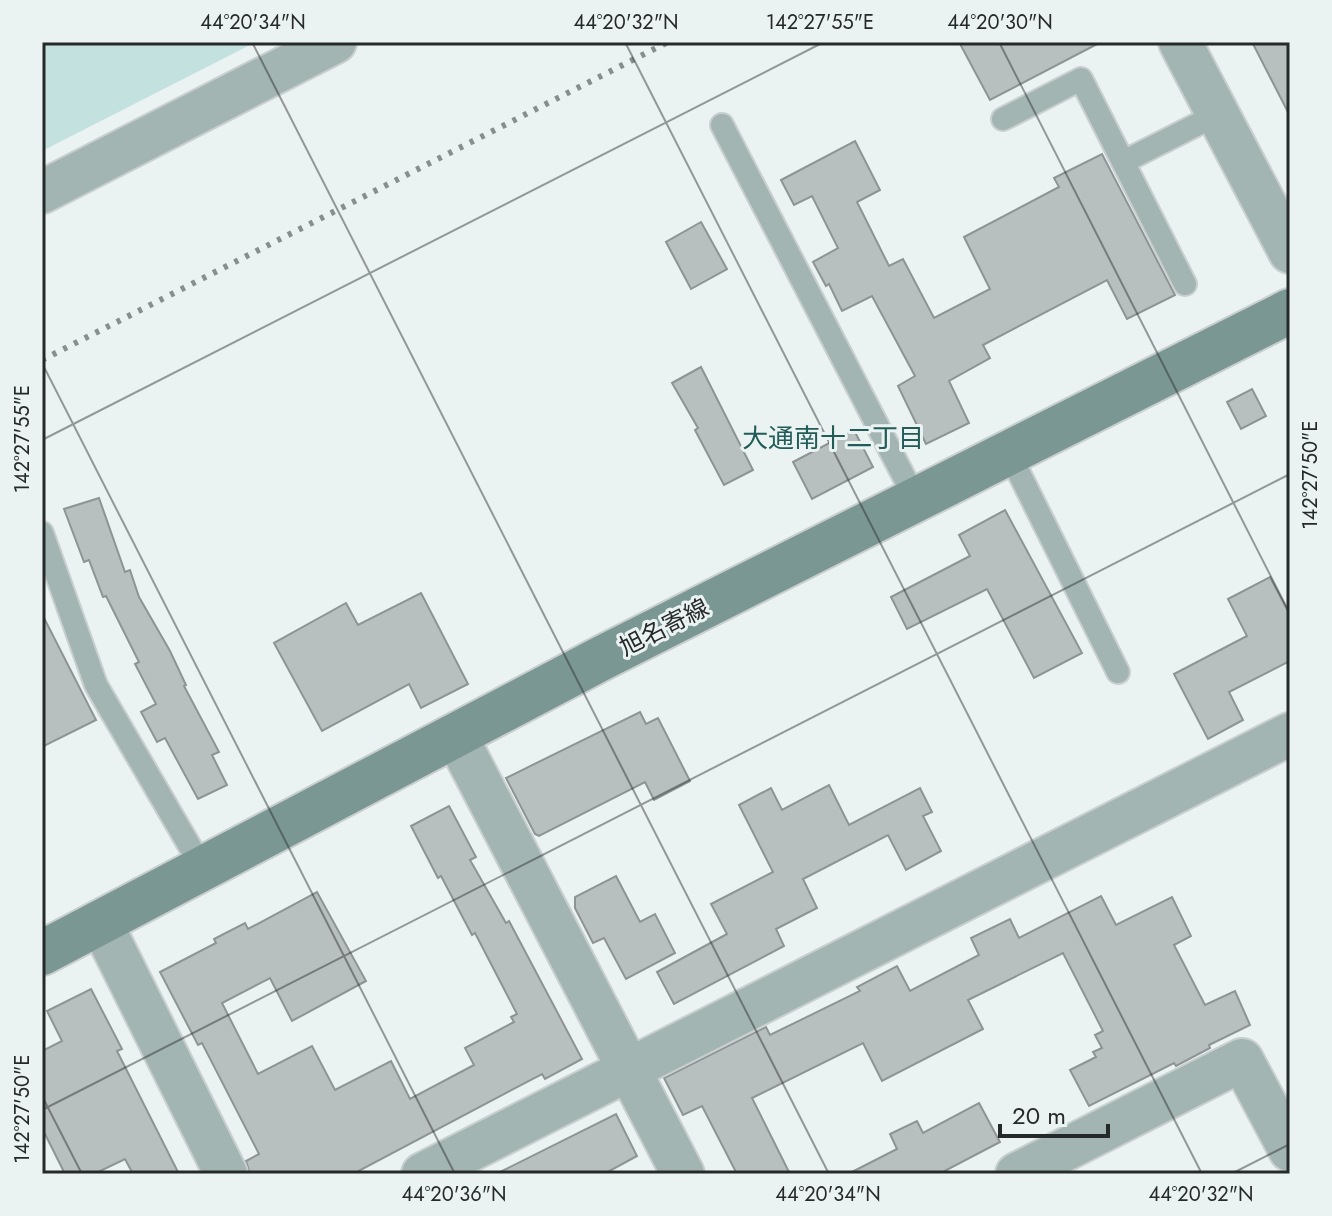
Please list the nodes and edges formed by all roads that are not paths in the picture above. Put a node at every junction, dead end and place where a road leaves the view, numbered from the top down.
1 (335, 42) edge
2 (1183, 43) edge
3 (1218, 114) junction
4 (1003, 119) dead end
5 (722, 125) dead end
6 (1123, 162) junction
7 (42, 192) edge
8 (1290, 252) edge
9 (1185, 284) dead end
10 (1290, 311) edge
11 (1009, 453) junction
12 (916, 500) junction
13 (42, 533) edge
14 (1118, 672) dead end
15 (1290, 734) edge
16 (456, 736) junction
17 (203, 869) junction
18 (101, 923) junction
19 (42, 953) edge
20 (629, 1070) junction
21 (1290, 1150) edge
22 (226, 1174) edge
23 (423, 1174) edge
24 (683, 1174) edge
25 (1017, 1174) edge

1 - 7 street
2 - 3 street
3 - 6 lane
3 - 8 street
4 - 6 lane
5 - 12 lane
6 - 9 lane
10 - 11 main road, 旭名寄線
11 - 12 main road, 旭名寄線
11 - 14 lane
12 - 16 main road, 旭名寄線
13 - 17 lane
15 - 20 street
16 - 17 main road, 旭名寄線
16 - 20 street
17 - 18 main road, 旭名寄線
18 - 19 main road, 旭名寄線
18 - 22 street
20 - 23 street
20 - 24 street
21 - 25 street

